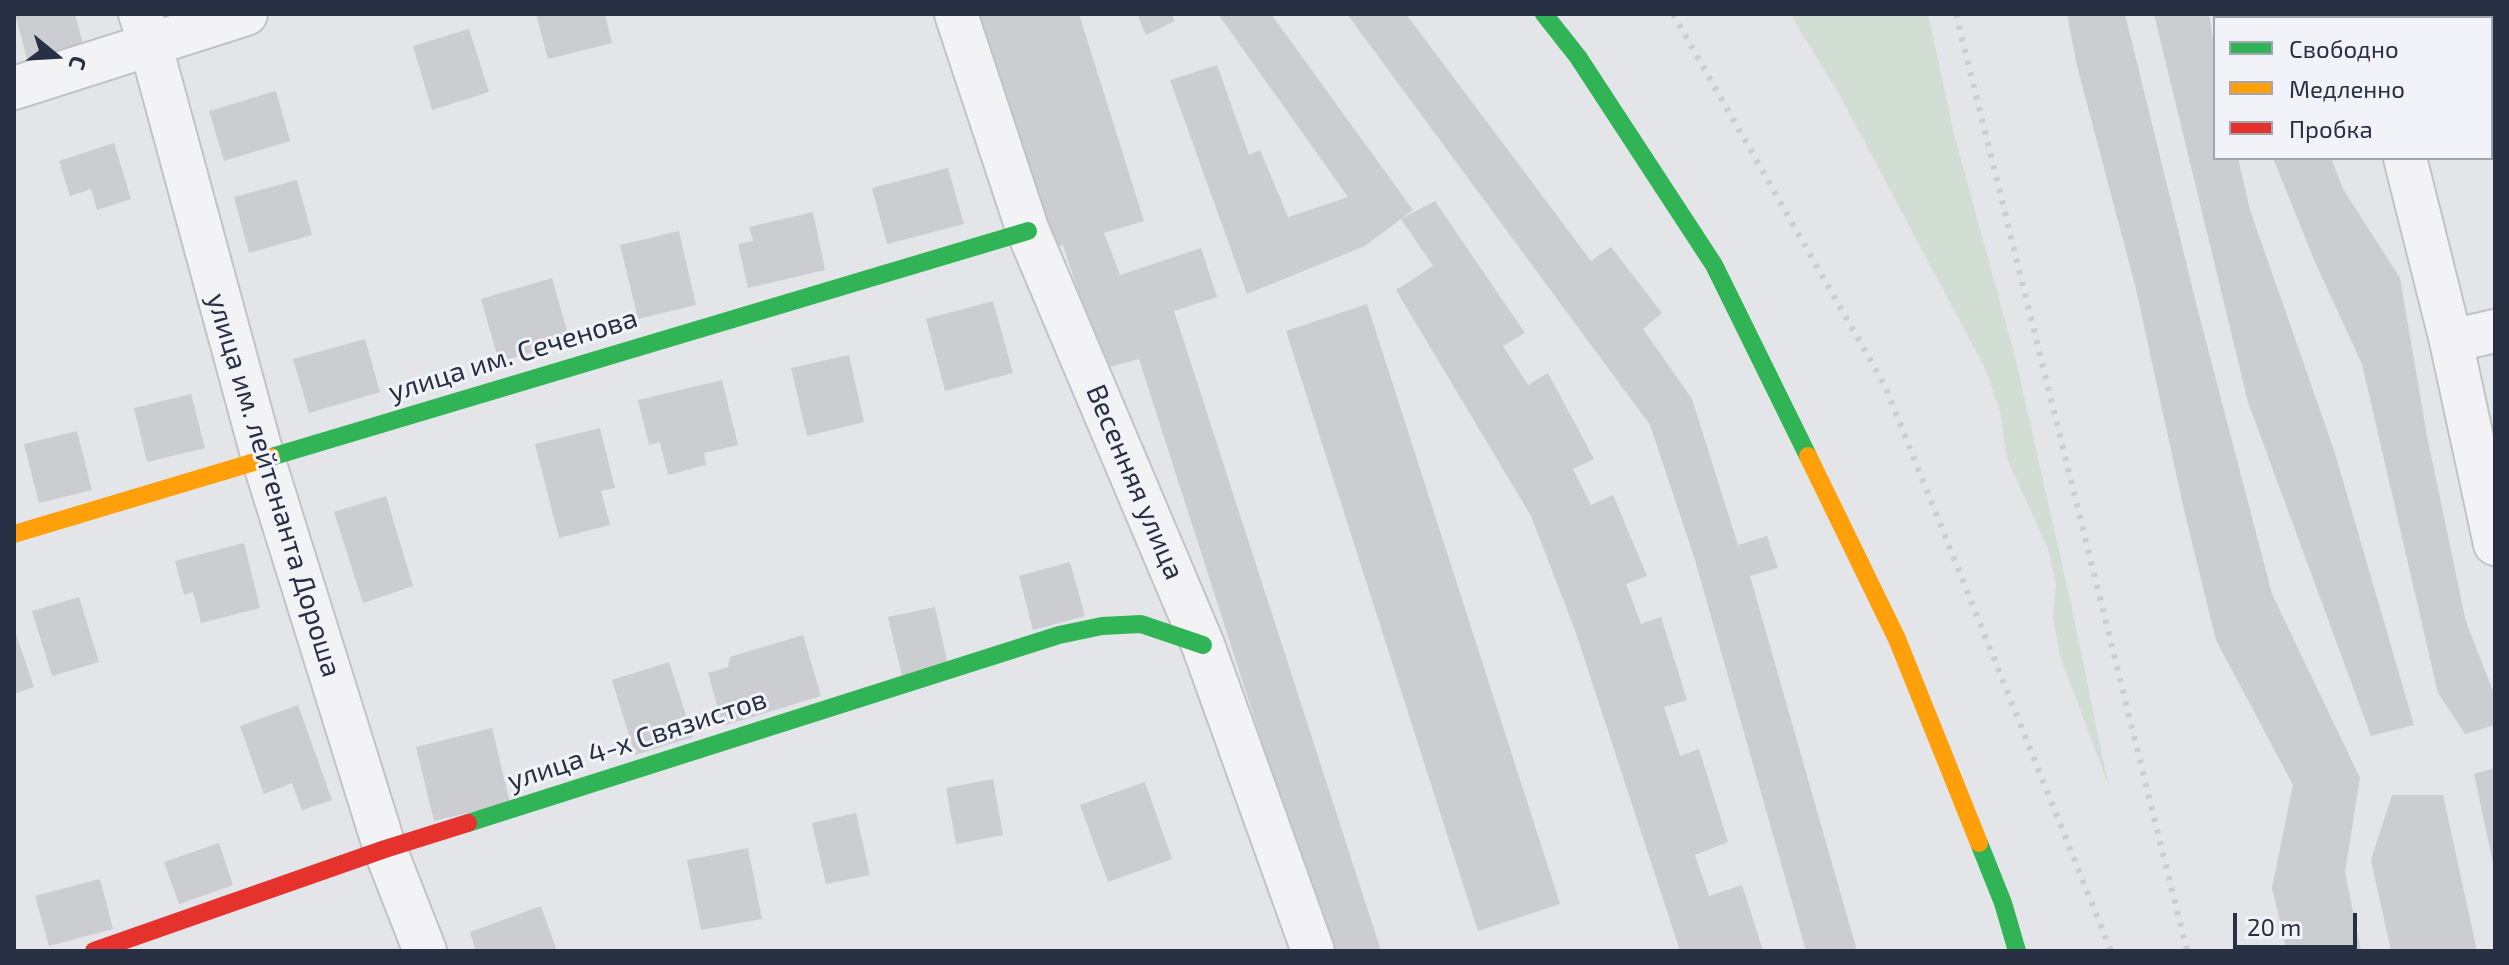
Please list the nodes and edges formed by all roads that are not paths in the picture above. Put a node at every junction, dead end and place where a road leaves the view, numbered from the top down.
1 (246, 14) edge
2 (956, 14) edge
3 (1544, 14) edge
4 (145, 28) edge
5 (14, 88) edge
6 (2406, 160) edge
7 (1028, 231) junction
8 (2495, 331) edge
9 (2451, 341) junction
10 (263, 458) junction
11 (14, 534) edge
12 (2495, 544) edge
13 (1203, 645) junction
14 (385, 849) junction
15 (94, 951) edge
16 (425, 951) edge
17 (1313, 951) edge
18 (2017, 951) edge

1 - 4 street
2 - 7 street, Весенняя улица
3 - 18 street
4 - 5 street
4 - 10 street, улица им. лейтенанта Дороша
6 - 9 street
7 - 10 street, улица им. Сеченова
7 - 13 street, Весенняя улица
8 - 9 street
9 - 12 street
10 - 11 street, улица им. Сеченова
10 - 14 street, улица им. лейтенанта Дороша
13 - 14 street, улица 4-х Связистов
13 - 17 street, Весенняя улица
14 - 15 street, улица 4-х Связистов
14 - 16 street, улица им. лейтенанта Дороша

